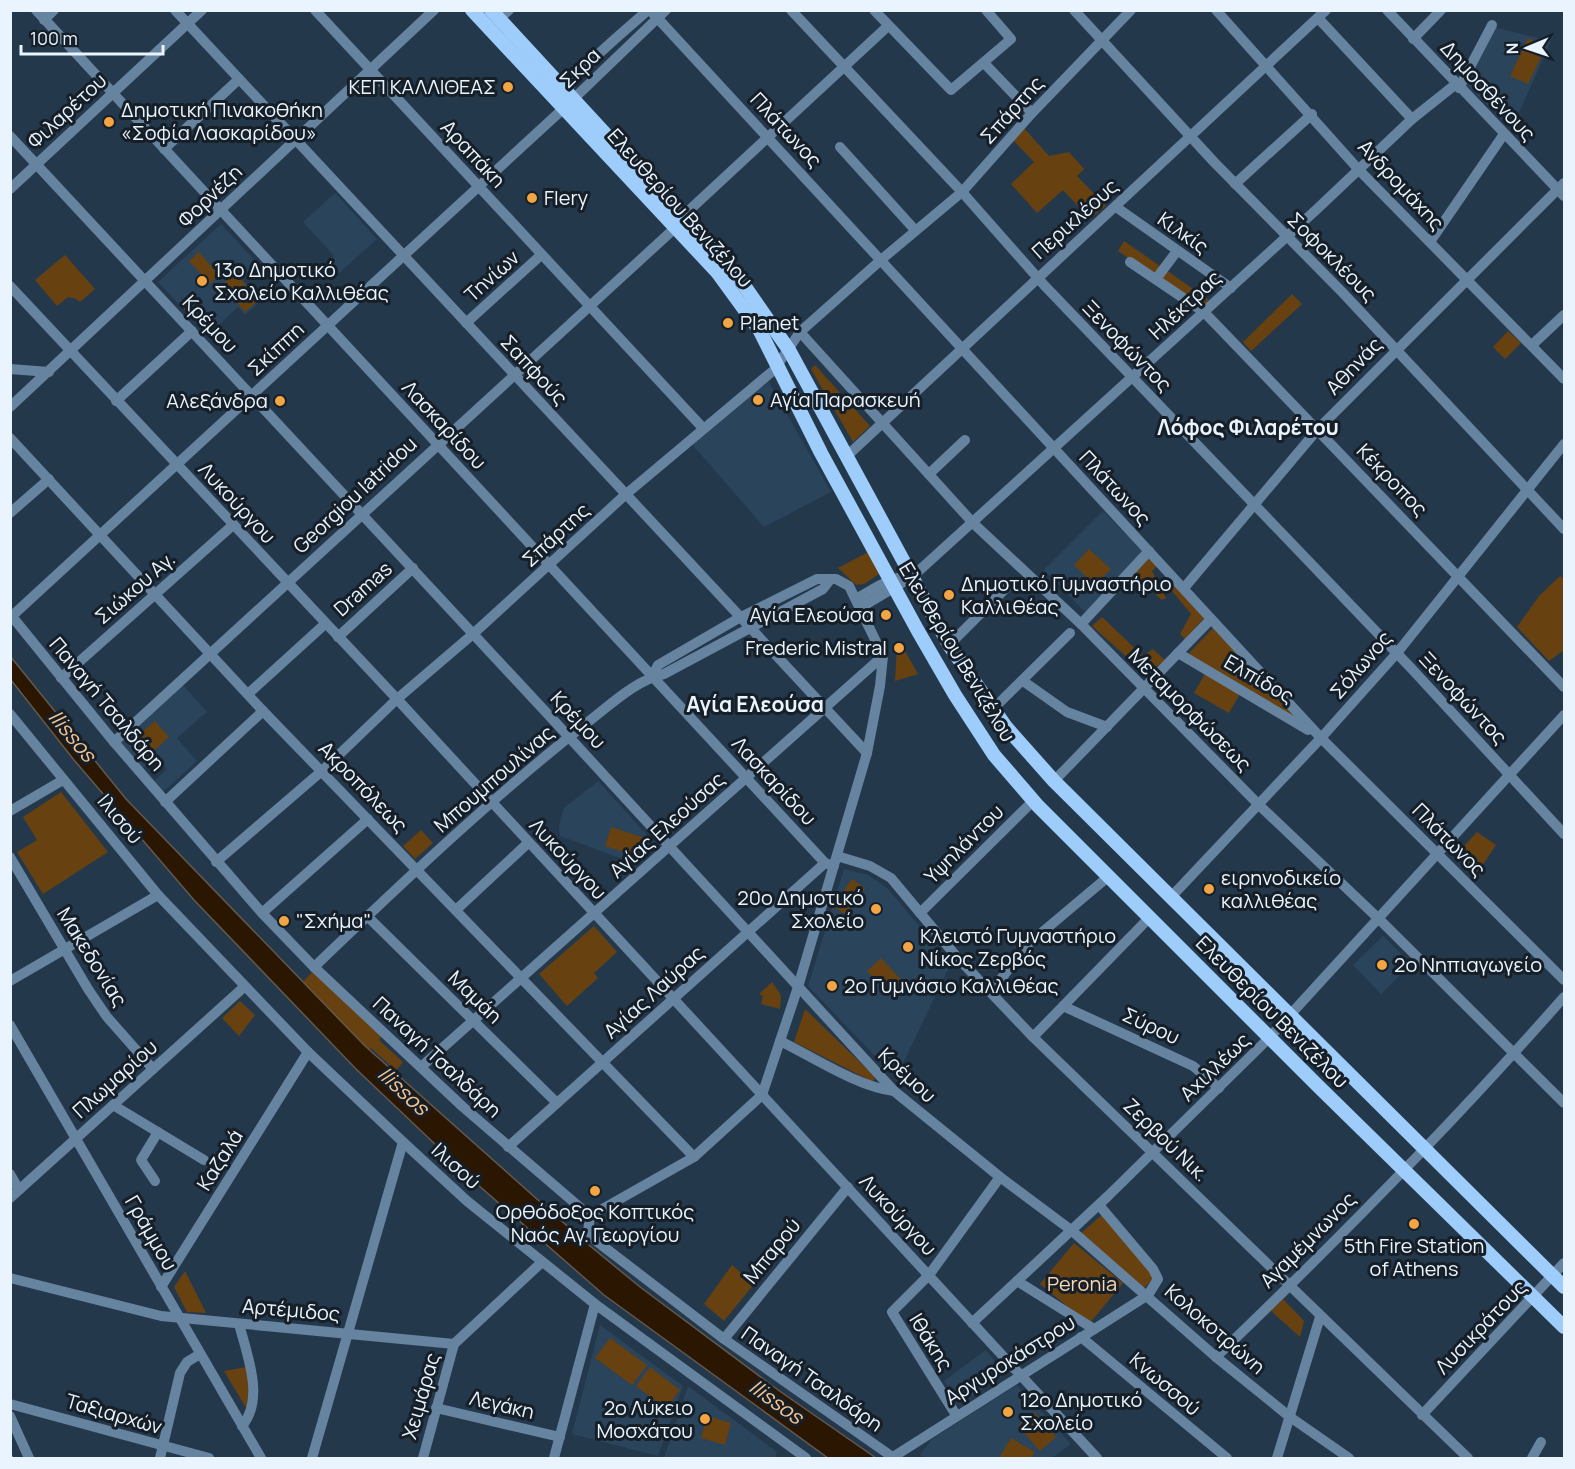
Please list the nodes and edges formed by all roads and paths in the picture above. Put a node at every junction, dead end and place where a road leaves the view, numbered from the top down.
1 (36, 10) edge
2 (54, 10) edge
3 (176, 10) edge
4 (202, 10) edge
5 (315, 10) edge
6 (434, 10) edge
7 (472, 10) edge
8 (791, 10) edge
9 (874, 10) edge
10 (986, 10) edge
11 (1074, 10) edge
12 (1131, 10) edge
13 (1216, 10) edge
14 (1387, 10) edge
15 (1441, 10) edge
16 (500, 13) edge
17 (655, 13) edge
18 (1322, 14) edge
19 (44, 20) junction
20 (188, 24) junction
21 (1492, 25) dead end
22 (888, 26) junction
23 (1413, 39) junction
24 (1101, 40) junction
25 (985, 63) junction
26 (1266, 66) junction
27 (845, 67) junction
28 (370, 69) junction
29 (239, 79) junction
30 (1458, 86) junction
31 (112, 93) junction
32 (568, 100) junction
33 (1032, 113) junction
34 (1312, 114) junction
35 (1412, 119) junction
36 (1504, 134) junction
37 (10, 136) edge
38 (1191, 136) junction
39 (768, 137) junction
40 (295, 138) junction
41 (840, 147) dead end
42 (164, 149) junction
43 (36, 165) junction
44 (1359, 170) junction
45 (1235, 184) junction
46 (479, 187) junction
47 (10, 189) edge
48 (1562, 190) edge
49 (962, 192) junction
50 (1116, 207) junction
51 (221, 211) junction
52 (679, 222) junction
53 (915, 230) junction
54 (1287, 237) junction
55 (1430, 242) junction
56 (1177, 251) junction
57 (541, 255) junction
58 (404, 256) junction
59 (882, 259) junction
60 (1130, 262) dead end
61 (1037, 277) junction
62 (1156, 279) junction
63 (1467, 280) junction
64 (147, 282) junction
65 (10, 286) edge
66 (1231, 288) junction
67 (590, 306) junction
68 (1204, 312) junction
69 (1564, 315) edge
70 (466, 323) junction
71 (328, 326) junction
72 (192, 331) junction
73 (800, 332) junction
74 (1532, 345) junction
75 (962, 349) junction
76 (1396, 349) junction
77 (789, 350) junction
78 (71, 352) junction
79 (778, 364) junction
80 (10, 369) edge
81 (49, 372) junction
82 (513, 374) junction
83 (1133, 378) junction
84 (1564, 379) edge
85 (252, 395) junction
86 (117, 401) junction
87 (10, 407) edge
88 (881, 424) junction
89 (702, 427) junction
90 (1318, 429) junction
91 (10, 438) edge
92 (964, 440) dead end
93 (437, 444) junction
94 (1564, 444) edge
95 (1054, 450) junction
96 (848, 455) junction
97 (177, 465) junction
98 (929, 474) junction
99 (48, 479) junction
100 (1528, 491) junction
101 (625, 495) junction
102 (1254, 504) junction
103 (10, 513) edge
104 (362, 514) junction
105 (973, 523) junction
106 (233, 525) junction
107 (1564, 529) edge
108 (100, 535) junction
109 (1149, 551) junction
110 (549, 565) junction
111 (413, 568) junction
112 (1458, 575) junction
113 (912, 578) junction
114 (830, 580) junction
115 (287, 583) junction
116 (1011, 583) dead end
117 (893, 584) junction
118 (1184, 588) junction
119 (155, 595) junction
120 (858, 603) junction
121 (11, 615) edge
122 (739, 618) junction
123 (1211, 619) junction
124 (325, 624) junction
125 (1081, 624) junction
126 (749, 628) junction
127 (1070, 633) dead end
128 (473, 634) junction
129 (338, 637) junction
130 (949, 645) junction
131 (210, 653) junction
132 (1178, 653) junction
133 (1397, 653) junction
134 (883, 656) junction
135 (652, 676) junction
136 (60, 678) junction
137 (1023, 681) junction
138 (1142, 687) junction
139 (1564, 687) edge
140 (248, 694) junction
141 (397, 699) junction
142 (824, 709) junction
143 (993, 709) junction
144 (263, 711) junction
145 (10, 714) edge
146 (1564, 715) edge
147 (1107, 727) junction
148 (569, 737) junction
149 (1321, 738) junction
150 (114, 742) junction
151 (867, 753) junction
152 (323, 770) junction
153 (1510, 775) junction
154 (746, 778) junction
155 (63, 780) junction
156 (1054, 781) junction
157 (1033, 801) junction
158 (165, 802) junction
159 (492, 803) junction
160 (1259, 805) junction
161 (10, 811) edge
162 (368, 819) junction
163 (1564, 834) edge
164 (528, 843) junction
165 (669, 847) junction
166 (1438, 854) junction
167 (10, 857) edge
168 (216, 862) junction
169 (832, 862) junction
170 (416, 869) junction
171 (1109, 876) junction
172 (158, 896) junction
173 (1172, 897) junction
174 (457, 909) junction
175 (920, 913) junction
176 (262, 914) junction
177 (594, 914) junction
178 (367, 916) junction
179 (1149, 918) junction
180 (1379, 919) junction
181 (747, 932) junction
182 (65, 950) junction
183 (314, 966) junction
184 (523, 978) junction
185 (1564, 980) edge
186 (10, 981) edge
187 (244, 987) junction
188 (798, 987) junction
189 (991, 992) junction
190 (1564, 997) edge
191 (672, 999) junction
192 (1063, 1006) junction
193 (1290, 1016) junction
194 (474, 1021) junction
195 (10, 1025) edge
196 (1034, 1037) junction
197 (1269, 1038) junction
198 (780, 1041) junction
199 (308, 1052) junction
200 (1515, 1053) junction
201 (603, 1063) junction
202 (421, 1067) junction
203 (153, 1069) junction
204 (1219, 1088) junction
205 (894, 1091) junction
206 (762, 1095) junction
207 (557, 1102) junction
208 (1564, 1103) edge
209 (113, 1105) junction
210 (158, 1132) junction
211 (76, 1139) junction
212 (403, 1142) junction
213 (508, 1147) junction
214 (1424, 1148) junction
215 (1153, 1152) junction
216 (694, 1157) junction
217 (204, 1160) dead end
218 (1403, 1169) junction
219 (10, 1174) edge
220 (1000, 1177) junction
221 (155, 1181) dead end
222 (848, 1187) junction
223 (15, 1194) edge
224 (1099, 1205) junction
225 (590, 1216) junction
226 (1071, 1230) junction
227 (542, 1262) junction
228 (1564, 1263) edge
229 (929, 1275) junction
230 (1553, 1276) junction
231 (10, 1278) edge
232 (1017, 1281) junction
233 (161, 1287) junction
234 (1289, 1287) junction
235 (1564, 1287) edge
236 (1148, 1295) junction
237 (1534, 1298) junction
238 (595, 1304) junction
239 (1320, 1317) junction
240 (179, 1319) junction
241 (972, 1323) junction
242 (239, 1324) junction
243 (1564, 1327) edge
244 (1094, 1329) junction
245 (348, 1333) junction
246 (1081, 1337) junction
247 (724, 1339) junction
248 (454, 1344) junction
249 (200, 1354) junction
250 (1216, 1356) junction
251 (1020, 1376) junction
252 (10, 1404) edge
253 (436, 1408) junction
254 (956, 1415) junction
255 (1422, 1415) junction
256 (10, 1416) edge
257 (1290, 1417) junction
258 (242, 1426) junction
259 (560, 1437) junction
260 (1541, 1442) dead end
261 (789, 1446) junction
262 (162, 1447) junction
263 (29, 1458) edge
264 (160, 1458) edge
265 (209, 1458) edge
266 (261, 1458) edge
267 (312, 1458) edge
268 (423, 1458) edge
269 (554, 1458) edge
270 (786, 1458) edge
271 (806, 1458) edge
272 (893, 1458) edge
273 (1097, 1458) edge
274 (1227, 1458) edge
275 (1277, 1458) edge
276 (1349, 1458) edge
277 (1467, 1458) edge
278 (1533, 1458) edge

1 - 19 street, Λασκαρίδου
2 - 19 street
3 - 20 street, Σαπφούς
4 - 20 street, Φιλαρέτου
5 - 28 street, Αραπάκη
6 - 28 street, Φορνέζη
7 - 32 main road, Ελευθερίου Βενιζέλου
8 - 27 street, Ξενοφώντος
9 - 22 street
10 - 25 street
11 - 24 street, Σοφοκλέους
12 - 24 street, Σπάρτης
13 - 26 street, Ανδρομάχης
14 - 23 street, Δημοσθένους
15 - 23 street
16 - 32 main road, Ελευθερίου Βενιζέλου
17 - 32 street, Σκρα
17 - 39 street, Πλάτωνος
18 - 26 street, Περικλέους
18 - 35 street
19 - 31 street, Λασκαρίδου
20 - 29 street, Σαπφούς
20 - 31 street, Φιλαρέτου
21 - 30 street
22 - 25 street
22 - 27 street, Georgiou Iatridou
23 - 30 street, Δημοσθένους
24 - 33 street, Σπάρτης
24 - 38 street, Σοφοκλέους
25 - 33 street
26 - 34 street, Ανδρομάχης
26 - 38 street, Περικλέους
27 - 39 street, Georgiou Iatridou
27 - 49 street, Ξενοφώντος
28 - 40 street, Φορνέζη
28 - 46 street, Αραπάκη
29 - 40 street, Σαπφούς
29 - 42 street
30 - 35 street, Ηλέκτρας
30 - 36 street, Δημοσθένους
31 - 42 street, Λασκαρίδου
31 - 43 street, Φιλαρέτου
32 - 46 street, Σκίππη
32 - 52 main road, Ελευθερίου Βενιζέλου
33 - 49 street, Σπάρτης
34 - 44 street, Ανδρομάχης
34 - 45 street
35 - 44 street, Ηλέκτρας
36 - 48 street, Δημοσθένους
36 - 55 street
37 - 43 street, Κρέμου
38 - 45 street, Σοφοκλέους
38 - 50 street, Περικλέους
39 - 52 street, Georgiou Iatridou
39 - 59 street, Πλάτωνος
40 - 51 street, Φορνέζη
40 - 58 street, Σαπφούς
41 - 53 street
42 - 51 street, Λασκαρίδου
43 - 47 street, Φιλαρέτου
43 - 64 street, Κρέμου
44 - 54 street, Ηλέκτρας
44 - 55 street, Ανδρομάχης
45 - 54 street, Σοφοκλέους
46 - 57 street, Αραπάκη
46 - 58 street, Σκίππη
48 - 63 street, Αθηνάς
49 - 53 street, Σπάρτης
49 - 61 street, Ξενοφώντος
50 - 56 street, Κιλκίς
50 - 61 street, Περικλέους
51 - 64 street, Φορνέζη
51 - 71 street, Λασκαρίδου
52 - 67 street, Georgiou Iatridou
52 - 77 main road, Ελευθερίου Βενιζέλου
52 - 79 main road, Ελευθερίου Βενιζέλου
53 - 59 street, Σπάρτης
54 - 66 street, Ηλέκτρας
54 - 76 street, Σοφοκλέους
55 - 63 street, Ανδρομάχης
56 - 62 street
56 - 66 street, Κιλκίς
57 - 67 street, Αραπάκη
57 - 70 street, Τηνίων
58 - 70 street, Σαπφούς
58 - 71 street, Σκίππη
59 - 73 street, Σπάρτης
59 - 75 street, Πλάτωνος
60 - 62 street, Κέκροπος
61 - 75 street, Περικλέους
61 - 83 street, Ξενοφώντος
62 - 68 street, Κέκροπος
63 - 74 street, Ανδρομάχης
63 - 76 street, Αθηνάς
64 - 72 street, Κρέμου
64 - 78 street, Φορνέζη
65 - 78 street, Λυκούργου
66 - 68 street, Ηλέκτρας
67 - 82 street, Georgiou Iatridou
67 - 89 street, Αραπάκη
68 - 83 street, Ηλέκτρας
68 - 90 street, Κέκροπος
69 - 74 street
70 - 82 street, Σαπφούς
71 - 85 street, Σκίππη
71 - 93 street, Λασκαρίδου
72 - 85 street, Κρέμου
72 - 86 street
73 - 77 street, Σπάρτης
73 - 88 street, Μεταμορφώσεως
74 - 84 street, Ανδρομάχης
75 - 88 street, Περικλέους
75 - 95 street, Πλάτωνος
76 - 90 street, Αθηνάς
76 - 100 street, Σοφοκλέους
77 - 79 street, Σπάρτης
77 - 96 main road, Ελευθερίου Βενιζέλου
78 - 81 street, Φορνέζη
78 - 86 street, Λυκούργου
79 - 89 street, Σπάρτης
79 - 117 main road, Ελευθερίου Βενιζέλου
80 - 81 street
81 - 87 street, Φορνέζη
82 - 93 street, Georgiou Iatridou
82 - 101 street, Σαπφούς
83 - 95 street, Ηλέκτρας
83 - 102 street, Ξενοφώντος
85 - 97 street, Σκίππη
85 - 104 street, Κρέμου
86 - 97 street, Λυκούργου
88 - 96 street, Περικλέους
88 - 98 street, Μεταμορφώσεως
89 - 101 street, Σπάρτης
90 - 102 street, Αθηνάς
90 - 112 street, Κέκροπος
91 - 99 street, Ακροπόλεως
92 - 98 street
93 - 104 street, Georgiou Iatridou
93 - 110 street, Λασκαρίδου
94 - 100 street, Σόλωνος
95 - 105 street, Ηλέκτρας
95 - 109 street, Πλάτωνος
96 - 113 main road, Ελευθερίου Βενιζέλου
97 - 106 street, Λυκούργου
97 - 108 street, Σκίππη
98 - 105 street, Μεταμορφώσεως
99 - 103 street
99 - 108 street, Ακροπόλεως
100 - 107 street, Σοφοκλέους
100 - 112 street, Σόλωνος
101 - 110 street, Σπάρτης
101 - 122 street, Σαπφούς
102 - 118 street, Αθηνάς
102 - 133 street, Ξενοφώντος
104 - 111 street, Κρέμου
104 - 115 street, Georgiou Iatridou
105 - 113 street, Ηλέκτρας
105 - 125 street, Μεταμορφώσεως
106 - 115 street, Λυκούργου
106 - 119 street, Σιώκου Αγ.
108 - 119 street, Ακροπόλεως
108 - 121 street, Σκίππη
109 - 118 street, Πλάτωνος
109 - 125 street
110 - 128 street, Σπάρτης
110 - 135 street, Λασκαρίδου
111 - 128 street, Κρέμου
111 - 129 street, Dramas
112 - 133 street, Σόλωνος
112 - 139 street, Κέκροπος
113 - 117 street
113 - 130 main road, Ελευθερίου Βενιζέλου
114 - 120 street
114 - 122 street, Μπουμπουλίνας
114 - 126 street, Μπουμπουλίνας
115 - 124 street, Λυκούργου
115 - 131 street, Georgiou Iatridou
116 - 130 street
117 - 120 street
117 - 157 main road, Ελευθερίου Βενιζέλου
118 - 123 street, Πλάτωνος
119 - 131 street, Ακροπόλεως
119 - 136 street, Σιώκου Αγ.
120 - 134 street
121 - 136 street, Παναγή Τσαλδάρη
122 - 126 street, Σαπφούς
122 - 135 street, Μπουμπουλίνας
123 - 132 street
123 - 149 street, Πλάτωνος
124 - 129 street, Λυκούργου
124 - 140 street
125 - 138 street, Μεταμορφώσεως
126 - 135 street, Μπουμπουλίνας
126 - 142 street, Σαπφούς
127 - 137 street
128 - 141 street, Σπάρτης
128 - 148 street, Κρέμου
129 - 141 street, Λυκούργου
130 - 143 main road, Ελευθερίου Βενιζέλου
131 - 140 street, Ακροπόλεως
131 - 150 street, Georgiou Iatridou
132 - 138 street
132 - 149 street, Ελπίδος
133 - 149 street, Σόλωνος
133 - 153 street, Ξενοφώντος
134 - 142 street, Αγίας Ελεούσας
134 - 151 street
135 - 148 street, Μπουμπουλίνας
135 - 154 street, Λασκαρίδου
136 - 150 street, Παναγή Τσαλδάρη
137 - 143 street
137 - 147 street
138 - 147 street
138 - 160 street, Μεταμορφώσεως
140 - 144 street, Ακροπόλεως
141 - 152 street, Σπάρτης
141 - 159 street, Λυκούργου
142 - 151 street, Σαπφούς
142 - 154 street, Αγίας Ελεούσας
143 - 156 main road, Ελευθερίου Βενιζέλου
144 - 152 street, Ακροπόλεως
144 - 158 street
145 - 155 street, Ιλισού
146 - 153 street, Αχιλλέως
147 - 156 street
148 - 159 street, Μπουμπουλίνας
148 - 165 street, Κρέμου
149 - 160 street, Σόλωνος
149 - 166 street, Πλάτωνος
150 - 158 street, Παναγή Τσαλδάρη
151 - 169 street
152 - 162 street, Ακροπόλεως
152 - 168 street, Σπάρτης
153 - 163 street, Ξενοφώντος
153 - 166 street, Αχιλλέως
154 - 165 street, Αγίας Ελεούσας
154 - 169 street, Λασκαρίδου
155 - 161 street
155 - 172 street, Ιλισού
156 - 173 main road, Ελευθερίου Βενιζέλου
157 - 171 main road, Ελευθερίου Βενιζέλου
157 - 175 street, Υψηλάντου
158 - 168 street, Παναγή Τσαλδάρη
159 - 164 street, Λυκούργου
159 - 170 street, Μπουμπουλίνας
160 - 173 street, Σόλωνος
160 - 180 street, Μεταμορφώσεως
162 - 170 street, Ακροπόλεως
162 - 176 street
164 - 174 street
164 - 177 street, Λυκούργου
165 - 177 street, Αγίας Ελεούσας
165 - 181 street, Κρέμου
166 - 180 street, Αχιλλέως
166 - 185 street, Πλάτωνος
167 - 182 street, Μακεδονίας
168 - 176 street, Παναγή Τσαλδάρη
169 - 175 street, Ζερβού Νικ.
169 - 181 street, Αγίας Λαύρας
169 - 188 street
170 - 174 street, Ακροπόλεως
170 - 178 street, Μπουμπουλίνας
171 - 179 main road, Ελευθερίου Βενιζέλου
171 - 189 street
172 - 182 street
172 - 187 street, Ιλισού
173 - 193 main road, Ελευθερίου Βενιζέλου
174 - 184 street, Ακροπόλεως
175 - 189 street, Ζερβού Νικ.
176 - 183 street, Παναγή Τσαλδάρη
177 - 184 street, Αγίας Ελεούσας
177 - 191 street, Λυκούργου
178 - 183 street, Μπουμπουλίνας
178 - 194 street, Μαμάη
179 - 192 street
179 - 197 main road, Ελευθερίου Βενιζέλου
180 - 193 street, Αχιλλέως
180 - 200 street, Μεταμορφώσεως
181 - 188 street, Κρέμου
181 - 191 street, Αγίας Λαύρας
182 - 186 street
182 - 203 street, Μακεδονίας
183 - 202 street, Παναγή Τσαλδάρη
184 - 194 street, Αγίας Ελεούσας
184 - 201 street, Ακροπόλεως
187 - 199 street, Ιλισού
187 - 203 street, Πλωμαρίου
188 - 198 street
188 - 205 street, Κρέμου
189 - 196 street, Ζερβού Νικ.
190 - 200 street, Αγαμέμνωνος
191 - 201 street, Αγίας Λαύρας
191 - 206 street, Λυκούργου
192 - 196 street
192 - 204 street, Σύρου
193 - 197 street, Αχιλλέως
193 - 214 main road, Ελευθερίου Βενιζέλου
194 - 202 street, Αγίας Ελεούσας
194 - 207 street, Μαμάη
195 - 211 street, Γράμμου
196 - 215 street, Ζερβού Νικ.
197 - 204 street, Αχιλλέως
197 - 218 main road, Ελευθερίου Βενιζέλου
198 - 205 street
198 - 206 street
199 - 212 street, Ιλισού
199 - 233 street, Καζαλά
200 - 208 street, Μεταμορφώσεως
200 - 214 street, Αγαμέμνωνος
201 - 207 street, Αγίας Λαύρας
201 - 216 street, Ακροπόλεως
202 - 213 street, Παναγή Τσαλδάρη
203 - 209 street, Πλωμαρίου
204 - 215 street, Αχιλλέως
205 - 220 street, Κρέμου
206 - 216 street
206 - 222 street, Λυκούργου
207 - 213 street, Αγίας Λαύρας
209 - 210 street
209 - 211 street, Πλωμαρίου
210 - 217 street
210 - 221 street
211 - 223 street, Πλωμαρίου
211 - 233 street, Γράμμου
212 - 227 street, Ιλισού
212 - 245 street
213 - 225 street, Παναγή Τσαλδάρη
214 - 218 street, Αγαμέμνωνος
214 - 230 main road, Ελευθερίου Βενιζέλου
215 - 224 street, Αχιλλέως
215 - 234 street, Ζερβού Νικ.
216 - 225 street
218 - 234 street, Αγαμέμνωνος
218 - 237 main road, Ελευθερίου Βενιζέλου
219 - 223 street
220 - 226 street, Κρέμου
220 - 229 street, Ιθάκης
222 - 229 street, Λυκούργου
222 - 247 street, Μπαρού
224 - 226 street, Αχιλλέως
224 - 236 street, Κολοκοτρώνη
225 - 247 street, Παναγή Τσαλδάρη
226 - 232 street, Αχιλλέως
226 - 236 street, Κρέμου
227 - 238 street, Ιλισού
227 - 248 street
228 - 230 street, Λυσικράτους
229 - 241 street, Λυκούργου
229 - 254 street, Ιθάκης
230 - 235 main road, Ελευθερίου Βενιζέλου
230 - 237 street, Λυσικράτους
231 - 240 street, Αρτέμιδος
232 - 241 street, Αχιλλέως
232 - 244 street
233 - 240 street, Γράμμου
234 - 239 street, Ζερβού Νικ.
234 - 250 street, Αγαμέμνωνος
236 - 244 street, Αργυροκάστρου
236 - 250 street, Κολοκοτρώνη
237 - 243 main road, Ελευθερίου Βενιζέλου
237 - 255 street, Λυσικράτους
238 - 259 street
238 - 261 street, Ιλισού
239 - 255 street, Ζερβού Νικ.
239 - 257 street
240 - 242 street, Αρτέμιδος
240 - 249 street, Γράμμου
241 - 251 street, Λυκούργου
242 - 245 street, Αρτέμιδος
242 - 258 street
244 - 246 street, Αργυροκάστρου
245 - 248 street, Αρτέμιδος
245 - 267 street
246 - 251 street, Αργυροκάστρου
246 - 274 street, Κνωσσού
247 - 272 street, Παναγή Τσαλδάρη
248 - 253 street, Χειμάρας
249 - 258 street, Γράμμου
249 - 262 street
250 - 257 street, Κολοκοτρώνη
251 - 254 street, Αργυροκάστρου
251 - 273 street, Λυκούργου
252 - 262 street, Ταξιαρχών
253 - 259 street, Λεγάκη
253 - 268 street, Χειμάρας
254 - 272 street, Αργυροκάστρου
255 - 277 street, Ζερβού Νικ.
256 - 263 street
257 - 275 street
257 - 276 street, Κολοκοτρώνη
258 - 266 street, Γράμμου
259 - 269 street
260 - 278 street
261 - 270 street
261 - 271 street, Ιλισού
262 - 264 street
262 - 265 street, Ταξιαρχών

